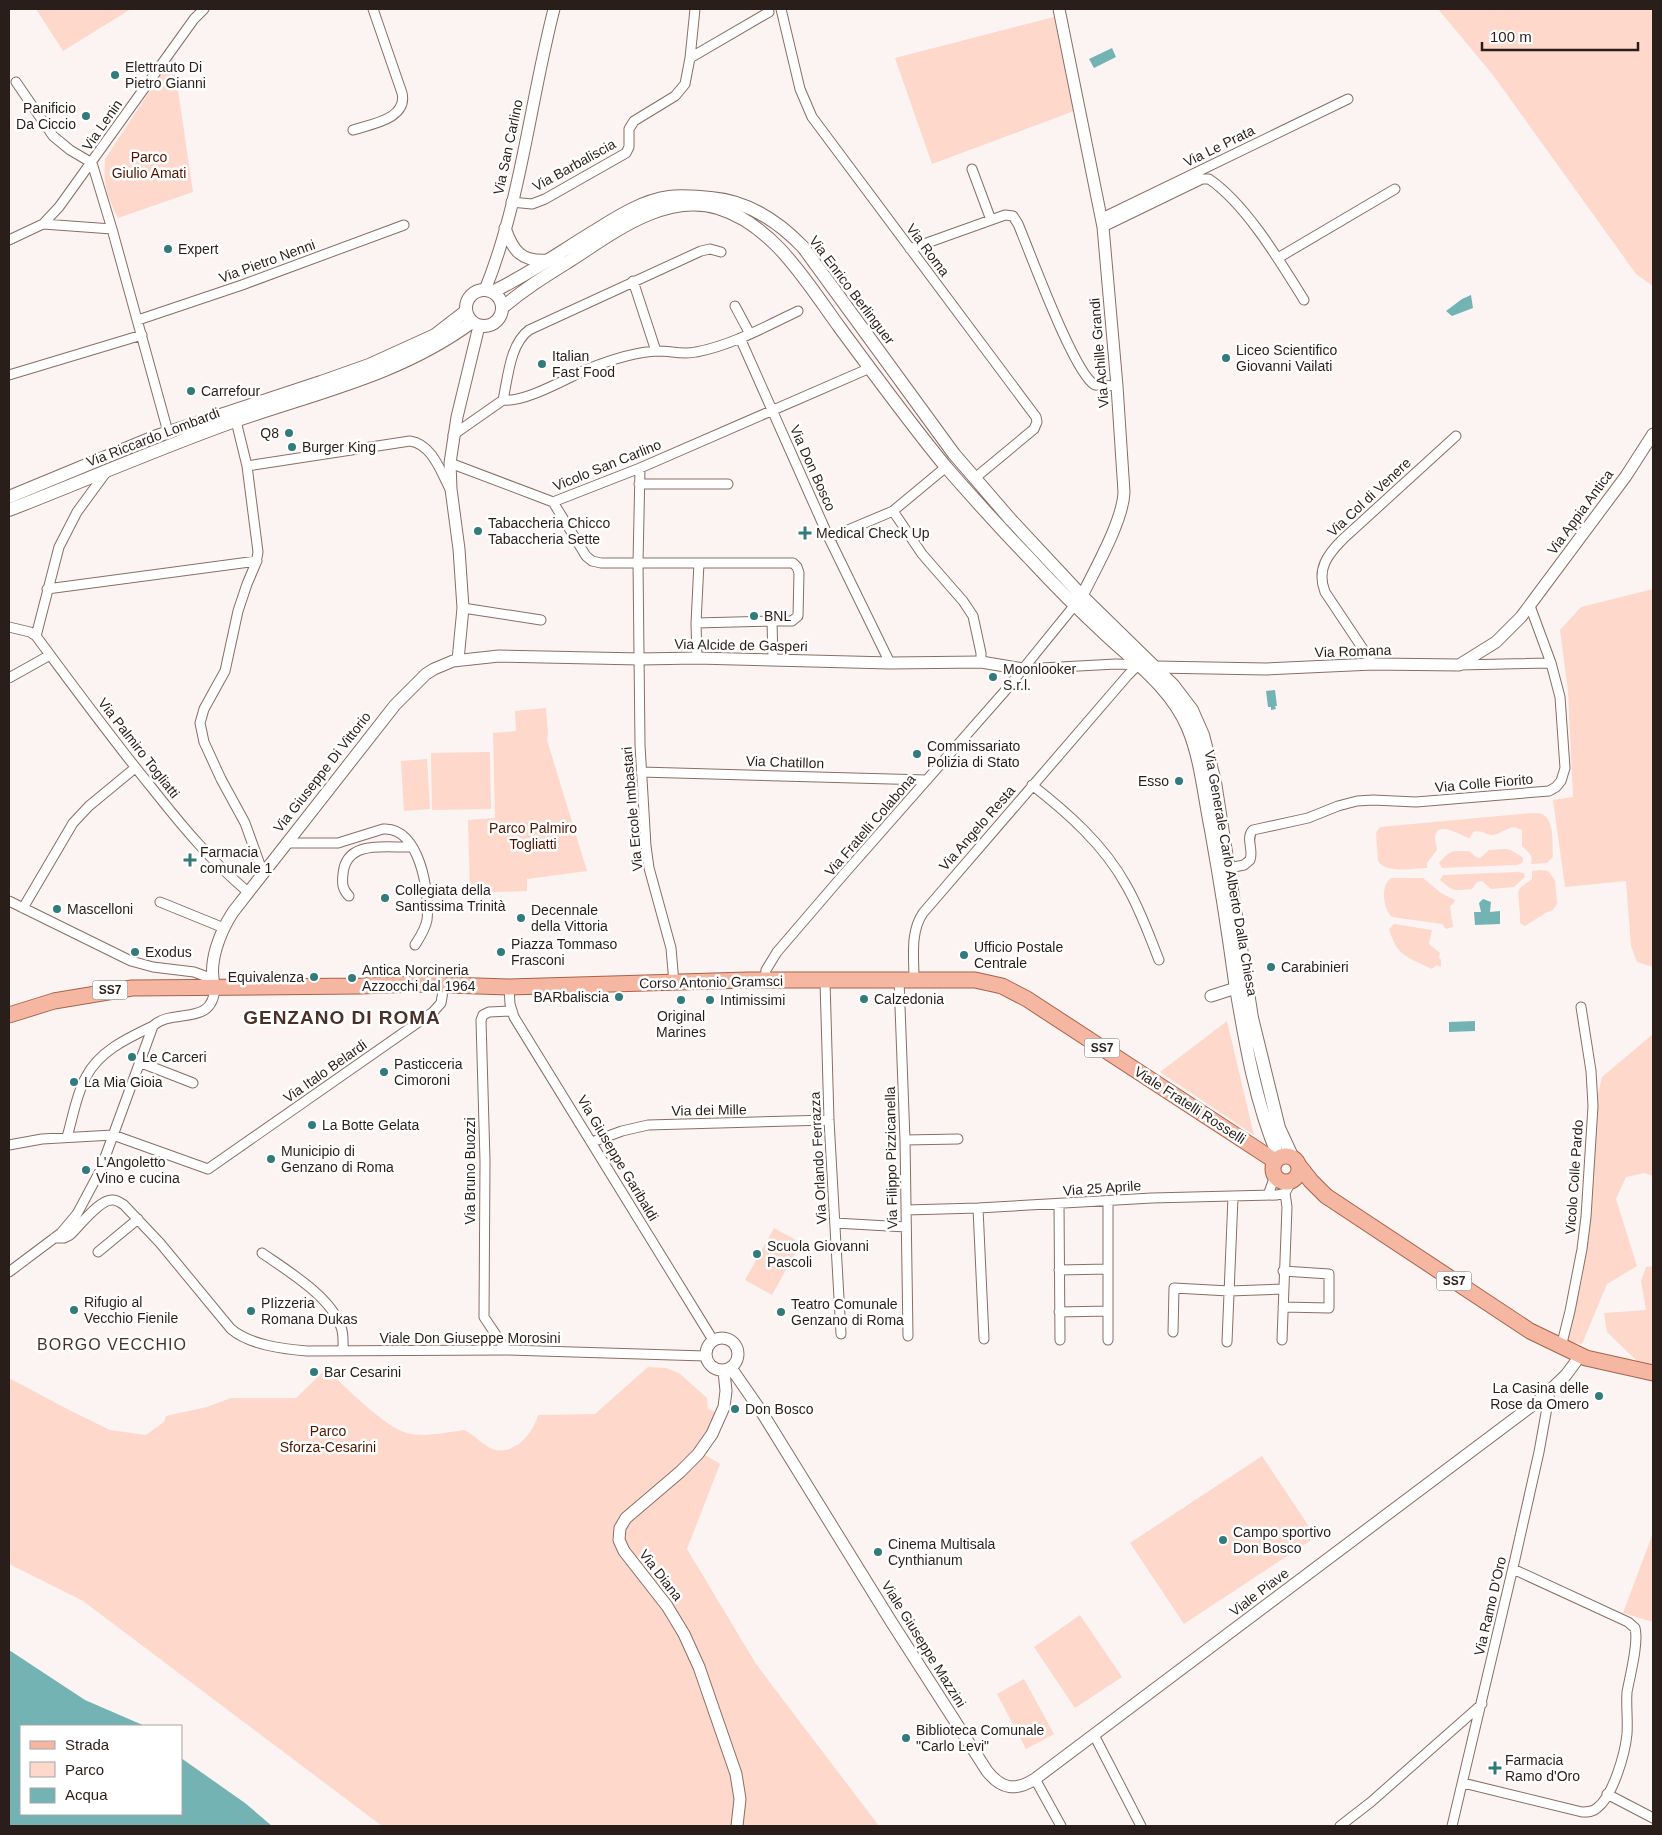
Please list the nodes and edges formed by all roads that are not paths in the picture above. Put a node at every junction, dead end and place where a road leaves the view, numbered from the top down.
1 (204, 9) edge
2 (373, 9) edge
3 (554, 9) edge
4 (695, 9) edge
5 (781, 9) edge
6 (1059, 9) edge
7 (769, 12) dead end
8 (690, 58) junction
9 (16, 82) dead end
10 (1348, 99) dead end
11 (353, 130) dead end
12 (92, 163) junction
13 (972, 169) dead end
14 (1394, 188) dead end
15 (512, 202) junction
16 (991, 220) junction
17 (1103, 222) junction
18 (43, 224) junction
19 (404, 225) dead end
20 (505, 228) junction
21 (112, 229) junction
22 (9, 240) edge
23 (910, 249) junction
24 (721, 252) dead end
25 (1278, 258) junction
26 (548, 260) junction
27 (633, 281) junction
28 (489, 291) junction
29 (1304, 300) dead end
30 (735, 306) dead end
31 (502, 308) junction
32 (798, 311) dead end
33 (138, 320) junction
34 (472, 320) junction
35 (750, 334) junction
36 (142, 335) junction
37 (740, 338) junction
38 (656, 351) junction
39 (870, 368) junction
40 (9, 375) edge
41 (1117, 386) junction
42 (503, 400) junction
43 (773, 410) junction
44 (236, 421) junction
45 (168, 432) junction
46 (1653, 434) edge
47 (453, 435) junction
48 (1456, 436) dead end
49 (450, 463) junction
50 (247, 466) junction
51 (946, 467) junction
52 (640, 468) junction
53 (109, 469) junction
54 (975, 478) junction
55 (639, 484) junction
56 (728, 484) dead end
57 (450, 490) junction
58 (9, 497) edge
59 (553, 502) junction
60 (9, 510) edge
61 (893, 511) junction
62 (829, 538) junction
63 (257, 561) junction
64 (638, 563) junction
65 (699, 563) junction
66 (47, 589) junction
67 (1078, 601) junction
68 (1530, 606) junction
69 (463, 608) junction
70 (541, 620) dead end
71 (772, 621) junction
72 (696, 623) junction
73 (9, 627) edge
74 (36, 636) junction
75 (50, 655) junction
76 (697, 658) junction
77 (640, 659) junction
78 (458, 660) junction
79 (773, 660) junction
80 (981, 662) junction
81 (890, 663) junction
82 (1551, 663) junction
83 (1373, 664) junction
84 (1138, 665) junction
85 (1459, 665) junction
86 (1155, 667) junction
87 (1024, 669) junction
88 (9, 678) edge
89 (135, 768) junction
90 (641, 772) junction
91 (927, 780) junction
92 (1032, 785) junction
93 (286, 843) junction
94 (411, 847) junction
95 (1229, 868) junction
96 (263, 873) junction
97 (248, 892) junction
98 (349, 896) dead end
99 (9, 901) edge
100 (160, 902) dead end
101 (23, 908) junction
102 (224, 928) junction
103 (415, 944) dead end
104 (1159, 960) dead end
105 (765, 980) junction
106 (825, 980) junction
107 (906, 980) junction
108 (214, 983) junction
109 (674, 983) junction
110 (444, 985) junction
111 (508, 987) junction
112 (1236, 988) junction
113 (1211, 996) dead end
114 (1581, 1007) dead end
115 (512, 1011) junction
116 (9, 1015) edge
117 (153, 1026) junction
118 (140, 1062) junction
119 (193, 1083) dead end
120 (829, 1120) junction
121 (113, 1135) junction
122 (67, 1137) junction
123 (1270, 1137) junction
124 (958, 1138) dead end
125 (905, 1140) junction
126 (592, 1142) junction
127 (9, 1145) edge
128 (1258, 1149) junction
129 (1284, 1163) junction
130 (1288, 1186) junction
131 (1268, 1195) junction
132 (1326, 1196) junction
133 (1233, 1197) junction
134 (1108, 1201) junction
135 (1059, 1204) junction
136 (978, 1208) junction
137 (906, 1210) junction
138 (138, 1219) junction
139 (835, 1223) junction
140 (906, 1227) junction
141 (54, 1238) junction
142 (98, 1252) dead end
143 (262, 1253) dead end
144 (11, 1268) edge
145 (1108, 1269) junction
146 (1059, 1270) junction
147 (1284, 1271) junction
148 (1282, 1290) junction
149 (1229, 1291) junction
150 (1283, 1307) junction
151 (1108, 1311) junction
152 (1059, 1312) junction
153 (1173, 1332) dead end
154 (841, 1334) dead end
155 (908, 1336) dead end
156 (984, 1339) dead end
157 (713, 1340) junction
158 (1060, 1340) dead end
159 (1108, 1340) dead end
160 (1282, 1340) dead end
161 (1227, 1342) dead end
162 (1560, 1347) junction
163 (506, 1350) junction
164 (344, 1351) junction
165 (705, 1356) junction
166 (1583, 1357) junction
167 (727, 1369) junction
168 (1653, 1373) edge
169 (1550, 1391) junction
170 (1513, 1569) junction
171 (1482, 1704) junction
172 (1094, 1735) junction
173 (1035, 1779) junction
174 (1463, 1783) junction
175 (1018, 1786) joint
176 (1607, 1794) junction
177 (1653, 1818) edge
178 (737, 1826) edge
179 (1061, 1826) edge
180 (1141, 1826) edge
181 (1340, 1826) edge
182 (1452, 1826) edge

1 - 12 street, Via Lenin
2 - 11 street
3 - 15 street, Via San Carlino
4 - 8 street, Via Barbaliscia
5 - 23 street, Via Roma
6 - 17 street, Via Achille Grandi
7 - 8 street
8 - 15 street, Via Barbaliscia
9 - 12 street
10 - 17 street, Via Le Prata
12 - 18 street, Via Lenin
12 - 21 street
13 - 16 street
14 - 25 street
15 - 20 street, Via San Carlino
16 - 23 street
16 - 41 street
17 - 25 street, Via Le Prata
17 - 41 street, Via Achille Grandi
18 - 21 street
18 - 22 street, Via Lenin
19 - 33 street, Via Pietro Nenni
20 - 26 street
20 - 28 street, Via San Carlino
21 - 33 street
23 - 54 street, Via Roma
24 - 27 street
25 - 29 street, Via Le Prata
26 - 28 main road, Via Enrico Berlinguer
26 - 54 main road, Via Enrico Berlinguer
27 - 38 street
27 - 42 street
28 - 31 main road
28 - 34 main road
30 - 35 street
31 - 34 main road
31 - 39 main road
32 - 35 street
33 - 36 street
34 - 44 main road, Via Riccardo Lombardi
34 - 45 main road, Via Riccardo Lombardi
34 - 47 street
35 - 37 street
36 - 40 street
36 - 45 street
37 - 38 street
37 - 43 street, Via Don Bosco
38 - 42 street
39 - 43 street, Vicolo San Carlino
39 - 51 main road
41 - 67 street, Via Achille Grandi
42 - 47 street
43 - 52 street, Vicolo San Carlino
43 - 62 street, Via Don Bosco
44 - 50 street
44 - 53 main road, Via Riccardo Lombardi
45 - 58 main road, Via Riccardo Lombardi
46 - 68 street, Via Appia Antica
47 - 49 street
48 - 83 street, Via Col di Venere
49 - 57 street
49 - 59 street, Vicolo San Carlino
50 - 57 street
50 - 63 street
51 - 61 street
51 - 67 main road
52 - 55 street, Via Ercole Imbastari
52 - 59 street, Vicolo San Carlino
53 - 60 main road, Via Riccardo Lombardi
53 - 66 street
54 - 67 main road, Via Enrico Berlinguer
55 - 56 street
55 - 64 street, Via Ercole Imbastari
57 - 69 street
59 - 64 street
61 - 62 street
61 - 80 street
62 - 81 street, Via Don Bosco
63 - 66 street
63 - 96 street
64 - 65 street
64 - 77 street, Via Ercole Imbastari
65 - 71 street
65 - 72 street
66 - 74 street
67 - 84 main road, Via Generale Carlo Alberto Dalla Chiesa
67 - 86 main road, Via Generale Carlo Alberto Dalla Chiesa
67 - 87 street, Via Achille Grandi
68 - 82 street
68 - 85 street
69 - 70 street
69 - 78 street
71 - 72 street
71 - 79 street
72 - 76 street
73 - 74 street
74 - 75 street, Via Palmiro Togliatti
75 - 88 street
75 - 89 street, Via Palmiro Togliatti
76 - 77 street, Via Alcide de Gasperi
76 - 79 street, Via Alcide de Gasperi
77 - 78 street, Via Alcide de Gasperi
77 - 90 street, Via Ercole Imbastari
78 - 93 street, Via Giuseppe Di Vittorio
79 - 81 street, Via Alcide de Gasperi
80 - 81 street, Via Alcide de Gasperi
80 - 87 street, Via Alcide de Gasperi
82 - 85 street
82 - 95 street, Via Colle Fiorito
83 - 85 street, Via Romana
83 - 86 street, Via Romana
84 - 86 street
84 - 87 street
84 - 92 street, Via Angelo Resta
84 - 112 main road, Via Generale Carlo Alberto Dalla Chiesa
86 - 95 main road, Via Generale Carlo Alberto Dalla Chiesa
87 - 91 street, Via Fratelli Colabona
89 - 97 street, Via Palmiro Togliatti
89 - 101 street
90 - 91 street, Via Chatillon
90 - 109 street, Via Ercole Imbastari
91 - 105 street, Via Fratelli Colabona
92 - 104 street
92 - 107 street, Via Angelo Resta
93 - 94 street
93 - 96 street, Via Giuseppe Di Vittorio
94 - 98 street
94 - 103 street
95 - 129 main road, Via Generale Carlo Alberto Dalla Chiesa
96 - 97 street, Via Giuseppe Di Vittorio
97 - 102 street, Via Giuseppe Di Vittorio
99 - 101 street
100 - 102 street
101 - 108 street
102 - 108 street, Via Giuseppe Di Vittorio
105 - 106 main road, Corso Antonio Gramsci / SS7
105 - 109 main road, Corso Antonio Gramsci / SS7
106 - 107 main road, Corso Antonio Gramsci / SS7
106 - 120 street, Via Orlando Ferrazza
107 - 125 street, Via Filippo Pizzicanella
107 - 128 main road, Viale Fratelli Rosselli / SS7
108 - 110 main road, SS7
108 - 116 main road, SS7
108 - 117 street
109 - 111 main road, Corso Antonio Gramsci / SS7
110 - 111 main road, SS7
110 - 121 street, Via Italo Belardi
111 - 115 street, Via Giuseppe Garibaldi
112 - 113 street
112 - 123 main road, Via Generale Carlo Alberto Dalla Chiesa
114 - 162 street, Vicolo Colle Pardo
115 - 126 street, Via Giuseppe Garibaldi
115 - 163 street, Via Bruno Buozzi
117 - 118 street
117 - 122 street
118 - 119 street
118 - 121 street
120 - 126 street, Via dei Mille
120 - 139 street, Via Orlando Ferrazza
121 - 122 street
121 - 141 street
122 - 127 street
123 - 128 main road
123 - 129 main road, Via Generale Carlo Alberto Dalla Chiesa
124 - 125 street
125 - 137 street, Via Filippo Pizzicanella
126 - 157 street, Via Giuseppe Garibaldi
128 - 129 main road, Viale Fratelli Rosselli / SS7
129 - 130 main road, Viale Fratelli Rosselli / SS7
129 - 131 street
129 - 132 main road, Viale Fratelli Rosselli / SS7
130 - 131 street, Via 25 Aprile
130 - 132 main road, Viale Fratelli Rosselli / SS7
130 - 147 street
131 - 133 street, Via 25 Aprile
132 - 162 main road, Viale Fratelli Rosselli / SS7
133 - 134 street, Via 25 Aprile
133 - 149 street
134 - 135 street, Via 25 Aprile
134 - 145 street
135 - 136 street, Via 25 Aprile
135 - 146 street
136 - 137 street, Via 25 Aprile
136 - 156 street
137 - 140 street, Via Filippo Pizzicanella
138 - 141 street
138 - 142 street
138 - 164 street, Viale Don Giuseppe Morosini
139 - 140 street
139 - 154 street, Via Orlando Ferrazza
140 - 155 street, Via Filippo Pizzicanella
141 - 144 street
143 - 164 street
145 - 146 street
145 - 151 street
146 - 152 street
147 - 148 street
147 - 150 street
148 - 149 street
148 - 150 street
149 - 153 street
149 - 161 street
150 - 160 street
151 - 152 street
151 - 159 street
152 - 158 street
157 - 165 street
157 - 167 street
162 - 166 main road, Viale Fratelli Rosselli / SS7
163 - 164 street, Viale Don Giuseppe Morosini
163 - 165 street, Viale Don Giuseppe Morosini
165 - 167 street
166 - 168 main road, SS7
166 - 169 street, Viale Piave
167 - 175 street, Viale Giuseppe Mazzini
167 - 178 street, Via Diana
169 - 170 street, Via Ramo D'Oro
169 - 172 street, Viale Piave
170 - 171 street, Via Ramo D'Oro
170 - 176 street
171 - 174 street, Via Ramo D'Oro
171 - 181 street
172 - 173 street, Viale Piave
172 - 180 street
173 - 175 street, Viale Piave
173 - 179 street
174 - 176 street
174 - 182 street, Via Ramo D'Oro
176 - 177 street

